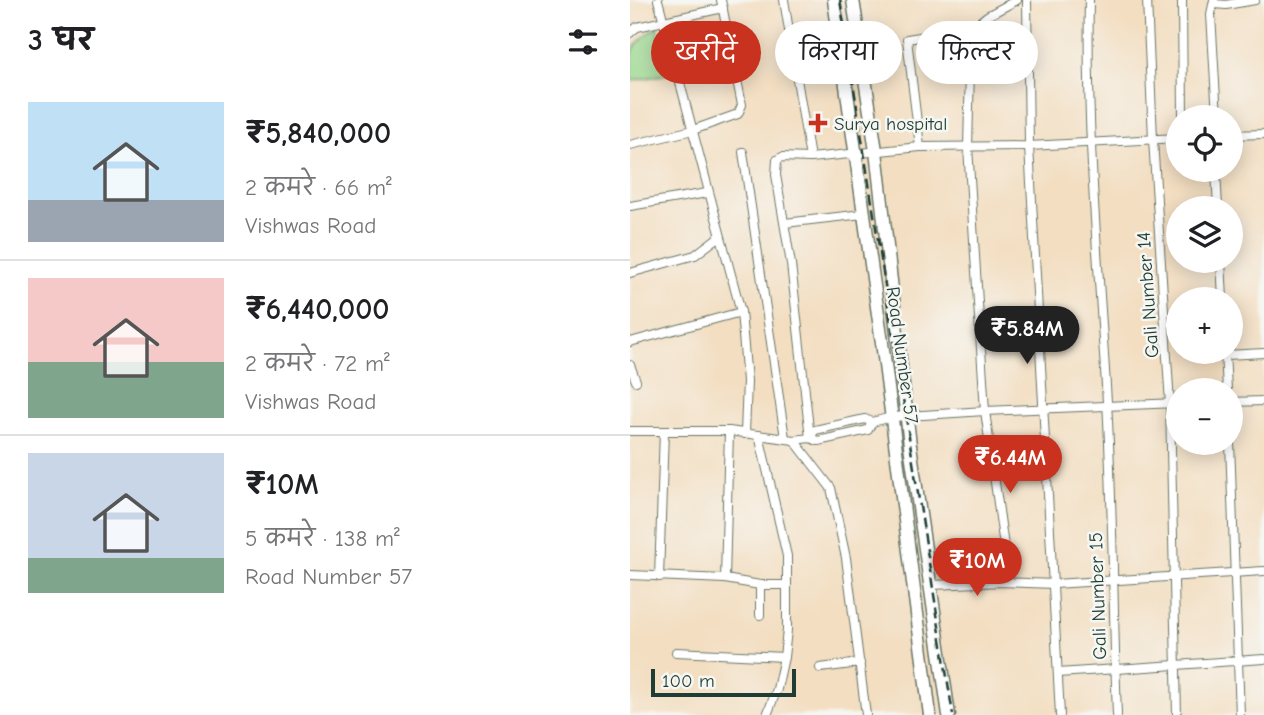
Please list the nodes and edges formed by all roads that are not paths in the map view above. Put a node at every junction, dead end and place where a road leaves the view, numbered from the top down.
1 (658, 0) edge
2 (783, 0) edge
3 (834, 0) edge
4 (853, 0) edge
5 (1017, 0) edge
6 (1027, 0) edge
7 (1089, 0) edge
8 (1147, 0) edge
9 (1182, 0) edge
10 (1255, 0) edge
11 (1214, 2) edge
12 (722, 4) edge
13 (663, 21) joint
14 (981, 21) edge
15 (651, 24) edge
16 (630, 33) edge
17 (916, 38) edge
18 (680, 84) edge
19 (970, 84) edge
20 (1183, 105) edge
21 (1216, 105) edge
22 (693, 130) junction
23 (1264, 134) edge
24 (1243, 135) edge
25 (1166, 138) edge
26 (1153, 139) junction
27 (1091, 141) junction
28 (630, 145) edge
29 (1028, 146) junction
30 (920, 147) junction
31 (968, 147) junction
32 (881, 150) junction
33 (743, 152) dead end
34 (855, 153) junction
35 (810, 158) junction
36 (707, 193) junction
37 (630, 206) edge
38 (863, 214) junction
39 (785, 223) junction
40 (720, 236) junction
41 (630, 273) edge
42 (741, 312) junction
43 (630, 342) edge
44 (1243, 353) edge
45 (1264, 353) edge
46 (630, 365) edge
47 (1172, 378) edge
48 (636, 381) dead end
49 (1264, 401) edge
50 (1243, 402) edge
51 (1166, 403) edge
52 (1107, 405) junction
53 (1044, 407) junction
54 (985, 411) junction
55 (908, 416) junction
56 (892, 417) junction
57 (630, 431) edge
58 (664, 431) junction
59 (729, 431) junction
60 (745, 434) junction
61 (759, 435) junction
62 (810, 438) junction
63 (789, 439) junction
64 (1173, 455) edge
65 (1231, 455) edge
66 (1264, 571) edge
67 (1236, 573) junction
68 (630, 575) edge
69 (659, 577) junction
70 (1172, 577) junction
71 (725, 579) junction
72 (1113, 580) junction
73 (1005, 582) junction
74 (1054, 584) junction
75 (760, 585) junction
76 (931, 585) junction
77 (787, 586) junction
78 (760, 615) dead end
79 (676, 652) dead end
80 (784, 657) junction
81 (1264, 659) edge
82 (1238, 660) junction
83 (860, 663) junction
84 (1175, 665) junction
85 (820, 668) dead end
86 (1115, 669) junction
87 (1058, 673) junction
88 (767, 715) edge
89 (866, 715) edge
90 (930, 715) edge
91 (949, 715) edge
92 (1060, 715) edge
93 (1117, 715) edge
94 (1177, 715) edge
95 (1240, 715) edge

1 - 13 street
2 - 35 street
3 - 34 main road, Road Number 57
4 - 32 main road, Road Number 57
5 - 14 street
6 - 29 street
7 - 27 street, Gali Number 15
8 - 26 street, Gali Number 14
9 - 20 street
10 - 11 street
11 - 21 street
12 - 13 street
12 - 22 street
15 - 16 street
17 - 30 street
18 - 22 street
19 - 31 street
22 - 28 street
22 - 36 street
23 - 24 street
25 - 26 street
26 - 27 street
26 - 47 street, Gali Number 14
27 - 29 street
27 - 52 street, Gali Number 15
29 - 31 street
29 - 53 street
30 - 31 street
30 - 32 street
31 - 54 street
32 - 34 street
32 - 55 main road, Road Number 57
33 - 63 street
34 - 35 street
34 - 38 main road, Road Number 57
35 - 39 street
36 - 37 street
36 - 40 street
38 - 39 street
38 - 56 main road, Road Number 57
39 - 62 street
40 - 41 street
40 - 42 street
42 - 43 street
42 - 60 street
44 - 45 street
46 - 48 street
49 - 50 street
51 - 52 street
52 - 53 street
52 - 72 street, Gali Number 15
53 - 54 street
53 - 74 street
54 - 55 street
54 - 73 street
55 - 56 street
55 - 76 main road, Road Number 57
56 - 62 street
56 - 90 main road, Road Number 57
57 - 58 street
58 - 59 street
58 - 69 street
59 - 60 street
59 - 71 street
60 - 61 street
61 - 63 street
61 - 77 street
62 - 63 street
63 - 83 street
64 - 70 street, Gali Number 14
65 - 67 street
66 - 67 street
67 - 70 street
67 - 82 street
68 - 69 street
69 - 71 street
70 - 72 street
70 - 84 street, Gali Number 14
71 - 75 street
72 - 74 street
72 - 86 street, Gali Number 15
73 - 74 street
73 - 76 street
74 - 87 street
75 - 77 street
75 - 78 street
76 - 91 main road, Road Number 57
77 - 80 street
79 - 80 street
80 - 88 street
81 - 82 street
82 - 84 street
82 - 95 street
83 - 85 street
83 - 89 street
84 - 86 street
84 - 94 street, Gali Number 14
86 - 87 street
86 - 93 street, Gali Number 15
87 - 92 street

